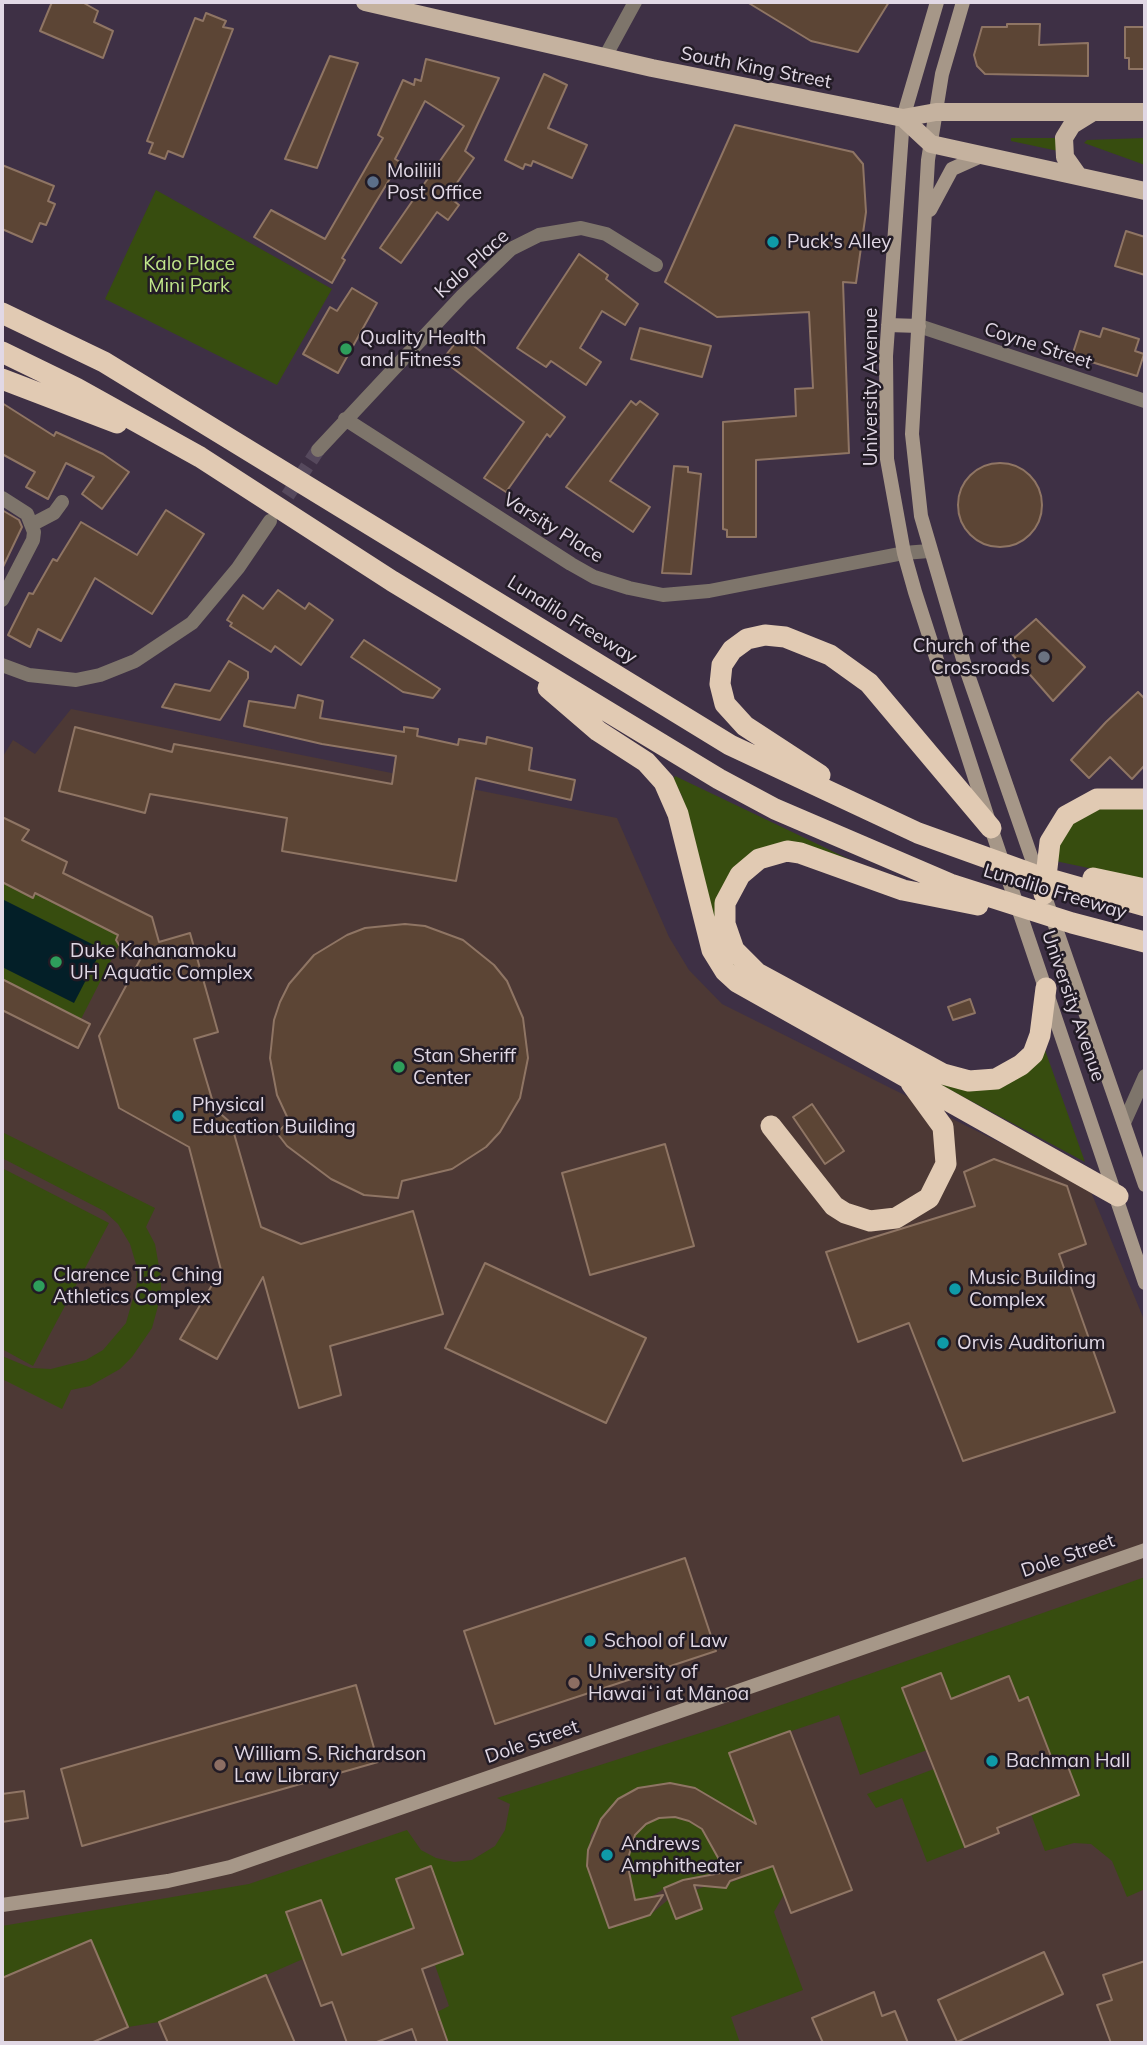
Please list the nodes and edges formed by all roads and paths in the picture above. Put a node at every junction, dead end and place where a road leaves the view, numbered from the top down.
1 (365, 2) edge
2 (635, 2) edge
3 (937, 2) edge
4 (963, 2) edge
5 (605, 57) junction
6 (1145, 111) edge
7 (936, 112) junction
8 (1093, 112) junction
9 (903, 118) junction
10 (931, 144) junction
11 (981, 156) junction
12 (1077, 174) junction
13 (1145, 191) edge
14 (925, 221) junction
15 (656, 265) dead end
16 (2, 313) edge
17 (888, 325) junction
18 (919, 326) junction
19 (2, 352) edge
20 (2, 379) edge
21 (1145, 401) edge
22 (345, 419) junction
23 (318, 450) tunnel mouth
24 (200, 457) junction
25 (2, 498) edge
26 (62, 502) dead end
27 (270, 521) tunnel mouth
28 (33, 524) junction
29 (929, 551) junction
30 (904, 553) junction
31 (2, 600) edge
32 (501, 648) junction
33 (2, 665) edge
34 (1145, 799) edge
35 (991, 828) junction
36 (918, 833) junction
37 (1077, 881) junction
38 (1145, 889) edge
39 (1044, 894) junction
40 (1145, 906) edge
41 (1087, 927) junction
42 (1145, 942) edge
43 (1046, 988) junction
44 (904, 1073) junction
45 (1145, 1076) edge
46 (1124, 1123) junction
47 (771, 1126) dead end
48 (1145, 1185) edge
49 (1118, 1196) junction
50 (1145, 1283) edge
51 (1145, 1543) edge
52 (1139, 1552) edge
53 (2, 1905) edge

1 - 5 main road, South King Street
2 - 5 street
3 - 9 main road, University Avenue
4 - 7 main road, University Avenue
5 - 9 main road, South King Street
6 - 8 main road, South King Street
7 - 8 main road, South King Street
7 - 9 main road, South King Street
7 - 10 main road, University Avenue
8 - 12 main road
9 - 10 main road
9 - 17 main road, University Avenue
10 - 11 main road
10 - 14 main road, University Avenue
11 - 12 main road
11 - 14 main road
12 - 13 main road
14 - 18 main road, University Avenue
15 - 22 street, Kalo Place
16 - 36 highway, Lunalilo Freeway
17 - 18 main road
17 - 30 main road, University Avenue
18 - 21 street, Coyne Street
18 - 29 main road, University Avenue
19 - 24 highway, Lunalilo Freeway
20 - 24 highway
22 - 23 street
22 - 30 street, Varsity Place
24 - 32 highway, Lunalilo Freeway
25 - 28 street
26 - 28 street
27 - 33 street
28 - 31 street
29 - 30 street, Varsity Place
29 - 39 main road, University Avenue
30 - 35 main road, University Avenue
32 - 41 highway, Lunalilo Freeway
32 - 44 highway
34 - 39 highway
35 - 36 highway
35 - 43 main road, University Avenue
36 - 37 highway, Lunalilo Freeway
37 - 38 highway
37 - 40 highway, Lunalilo Freeway
39 - 46 main road, University Avenue
41 - 42 highway, Lunalilo Freeway
41 - 43 highway
43 - 49 main road, University Avenue
44 - 47 highway
44 - 49 highway
45 - 46 street
46 - 48 main road, University Avenue
49 - 50 main road, University Avenue
51 - 52 main road
52 - 53 main road, Dole Street

